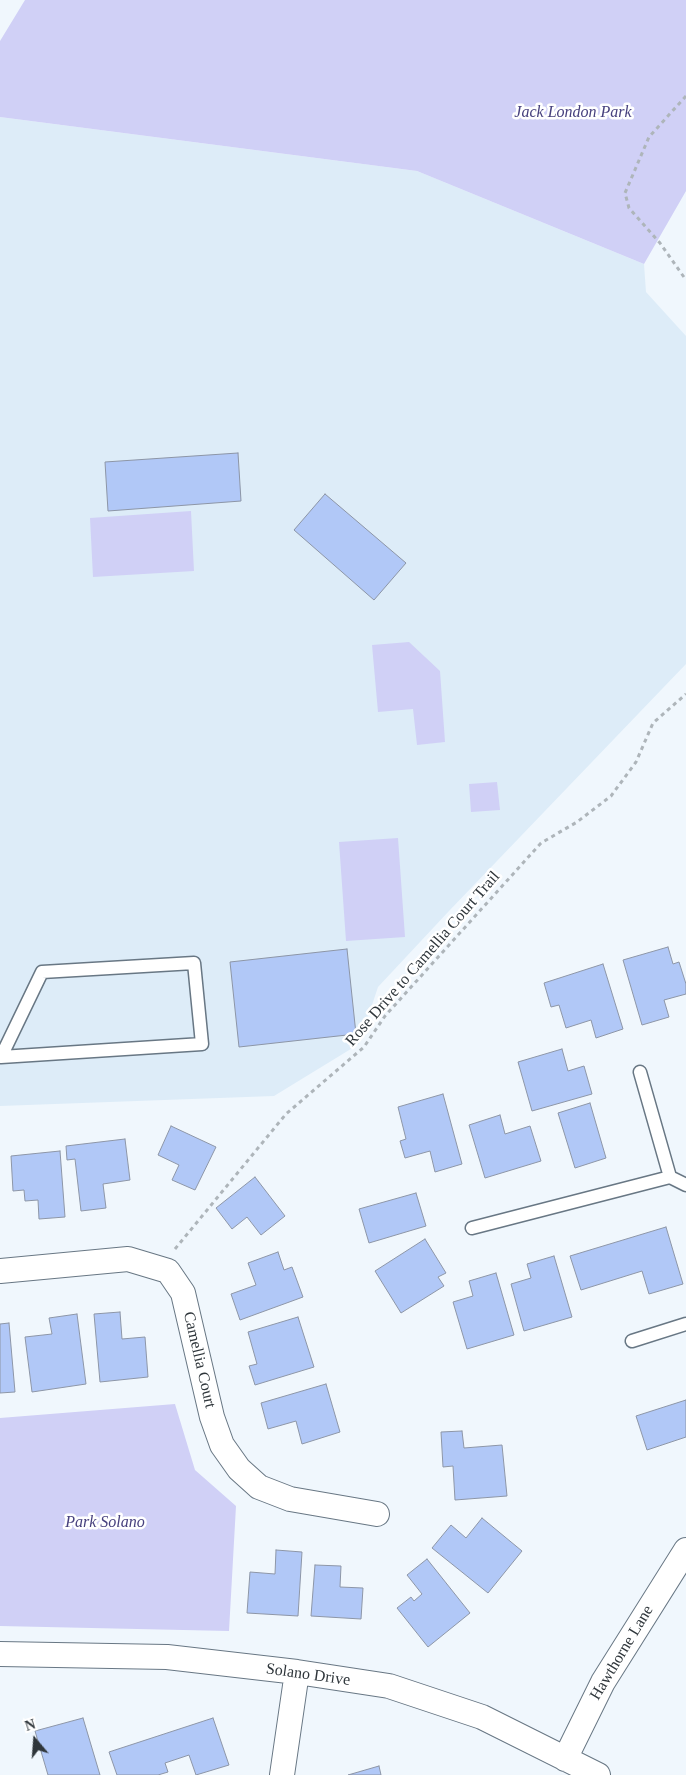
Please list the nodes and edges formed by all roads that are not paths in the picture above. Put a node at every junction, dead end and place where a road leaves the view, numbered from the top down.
1 (1, 1057) edge
2 (640, 1072) dead end
3 (670, 1177) junction
4 (686, 1185) edge
5 (472, 1228) dead end
6 (0, 1271) edge
7 (686, 1324) edge
8 (632, 1342) dead end
9 (377, 1514) dead end
10 (686, 1550) edge
11 (0, 1654) edge
12 (297, 1672) junction
13 (565, 1759) junction
14 (282, 1775) edge
15 (598, 1775) edge

1 - 1 lane
2 - 3 lane
3 - 4 lane
3 - 5 lane
6 - 9 street, Camellia Court
7 - 8 lane
10 - 13 street, Hawthorne Lane
11 - 12 street, Solano Drive
12 - 13 street, Solano Drive
12 - 14 street
13 - 15 street, Solano Drive

